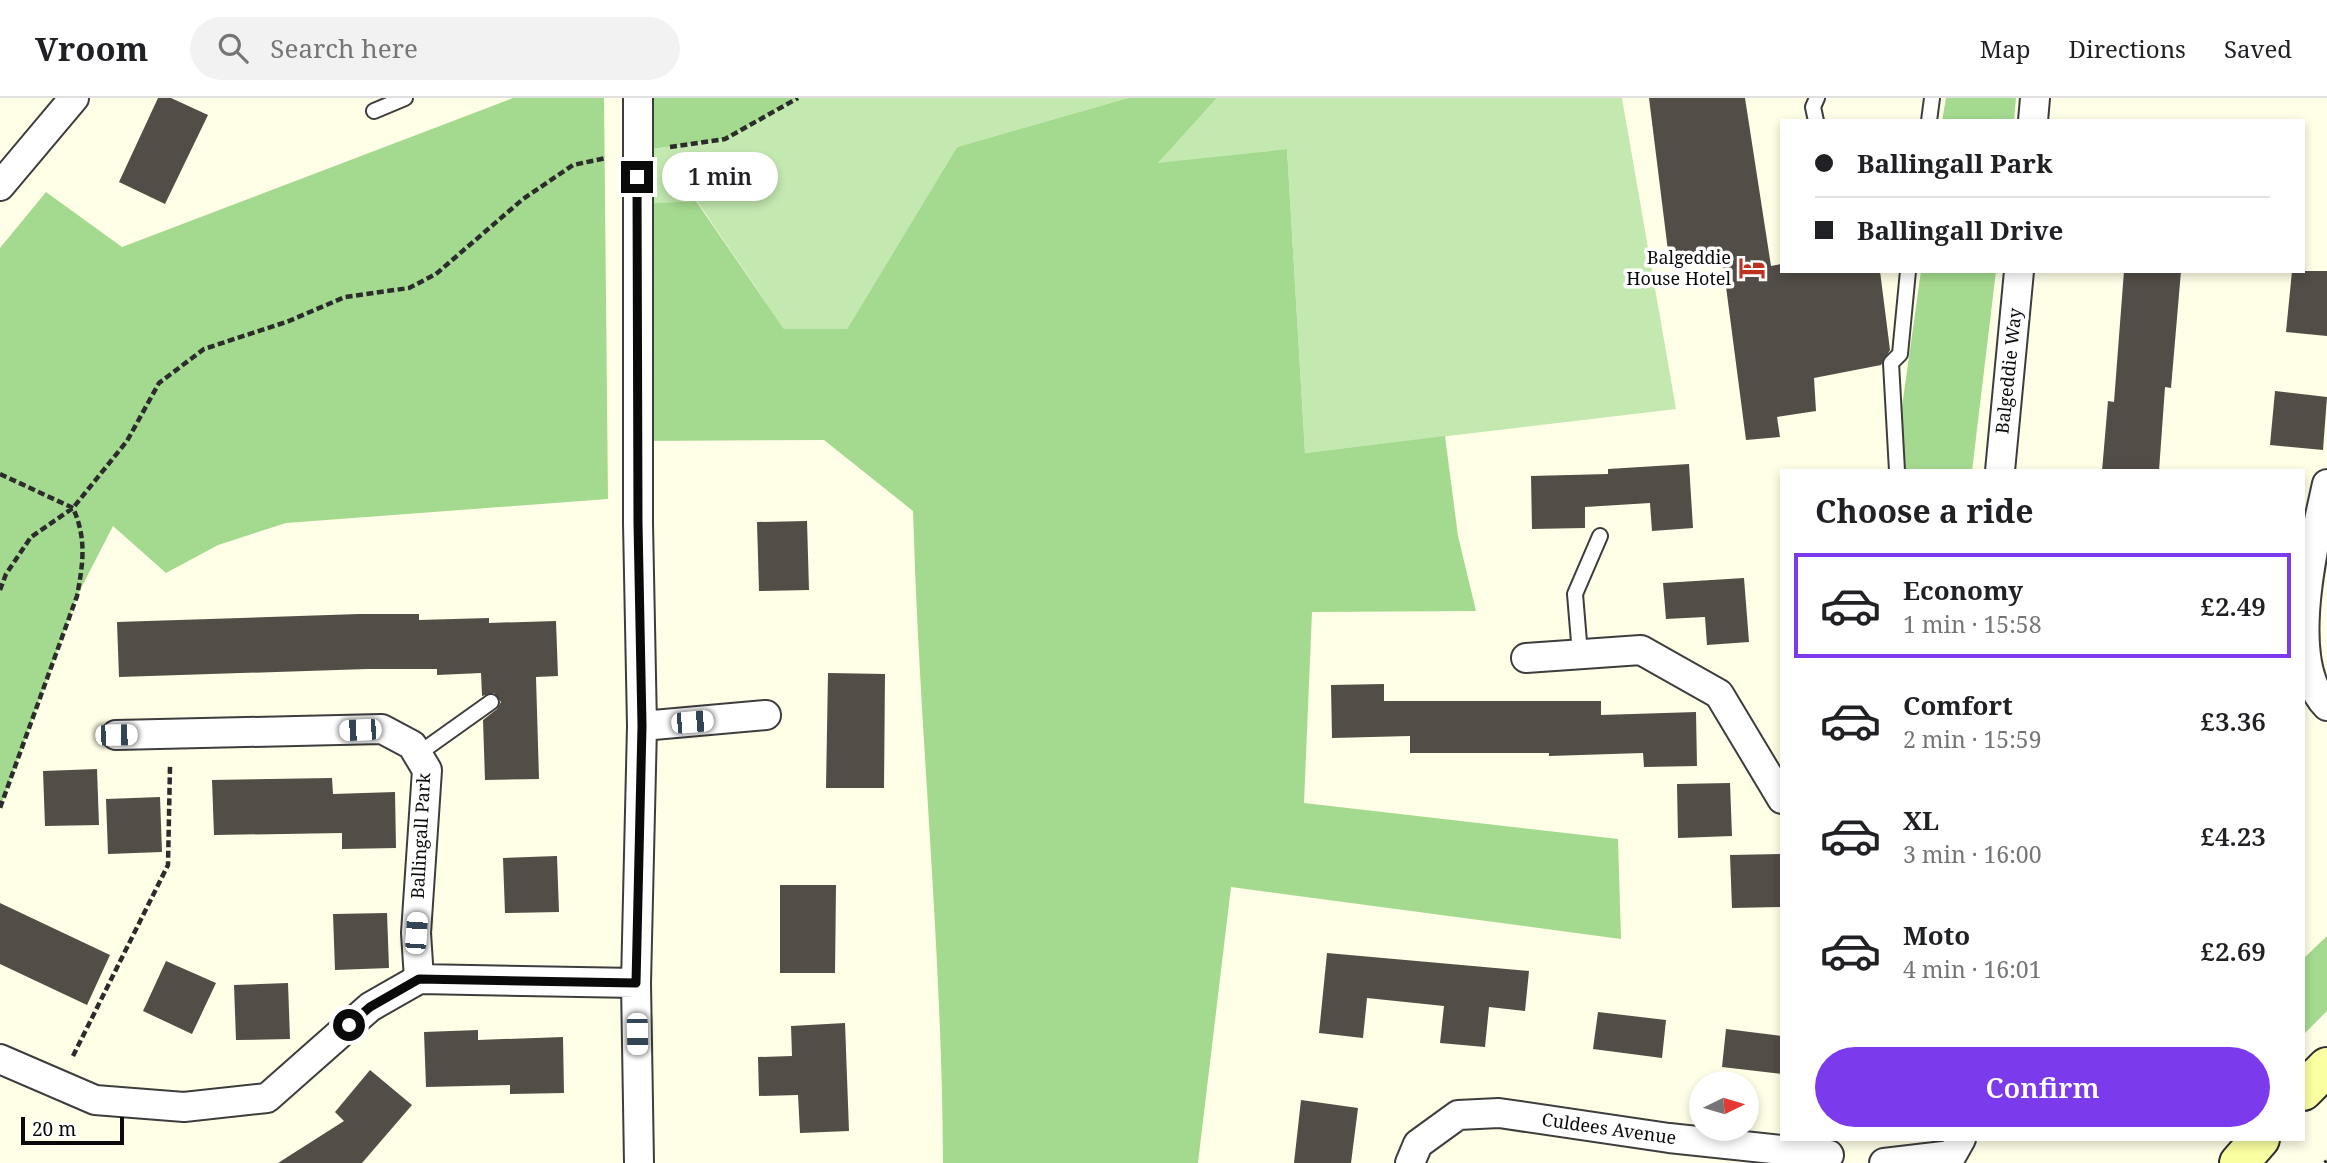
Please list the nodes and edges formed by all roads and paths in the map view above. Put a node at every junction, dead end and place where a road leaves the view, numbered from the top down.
1 (74, 98) edge
2 (405, 98) edge
3 (638, 98) edge
4 (797, 98) edge
5 (1816, 98) edge
6 (1932, 98) edge
7 (2035, 98) edge
8 (374, 111) dead end
9 (1816, 119) edge
10 (1929, 119) edge
11 (2033, 119) edge
12 (637, 151) junction
13 (0, 186) edge
14 (1908, 273) edge
15 (2019, 273) edge
16 (1897, 469) edge
17 (2000, 469) edge
18 (0, 474) edge
19 (2327, 484) edge
20 (73, 509) junction
21 (1600, 536) dead end
22 (0, 590) edge
23 (1580, 654) junction
24 (1526, 658) dead end
25 (491, 702) dead end
26 (2327, 706) edge
27 (766, 716) dead end
28 (642, 726) junction
29 (170, 733) junction
30 (116, 735) dead end
31 (418, 754) junction
32 (1780, 796) edge
33 (0, 808) edge
34 (419, 979) junction
35 (636, 983) junction
36 (0, 1059) edge
37 (2327, 1067) edge
38 (59, 1085) junction
39 (2305, 1089) edge
40 (2258, 1141) edge
41 (1667, 1150) edge
42 (1830, 1152) edge
43 (1958, 1152) edge
44 (639, 1163) edge
45 (1410, 1163) edge
46 (1884, 1163) edge
47 (2239, 1163) edge

1 - 13 street
2 - 8 lane
3 - 12 street
4 - 12 path
5 - 9 lane
6 - 10 lane
7 - 11 street
12 - 20 path
12 - 28 street
14 - 16 lane
15 - 17 street, Balgeddie Way
18 - 20 path
19 - 26 street
20 - 22 path
20 - 33 path
21 - 23 lane
23 - 24 street
23 - 32 street
25 - 31 lane
27 - 28 street
28 - 35 street
29 - 30 street, Ballingall Park
29 - 31 street, Ballingall Park
29 - 38 path
31 - 34 street, Ballingall Park
34 - 35 street
34 - 38 street
35 - 44 street
36 - 38 street
37 - 39 street
40 - 47 street
41 - 42 street, Culdees Avenue
41 - 45 street, Culdees Avenue
43 - 46 street

